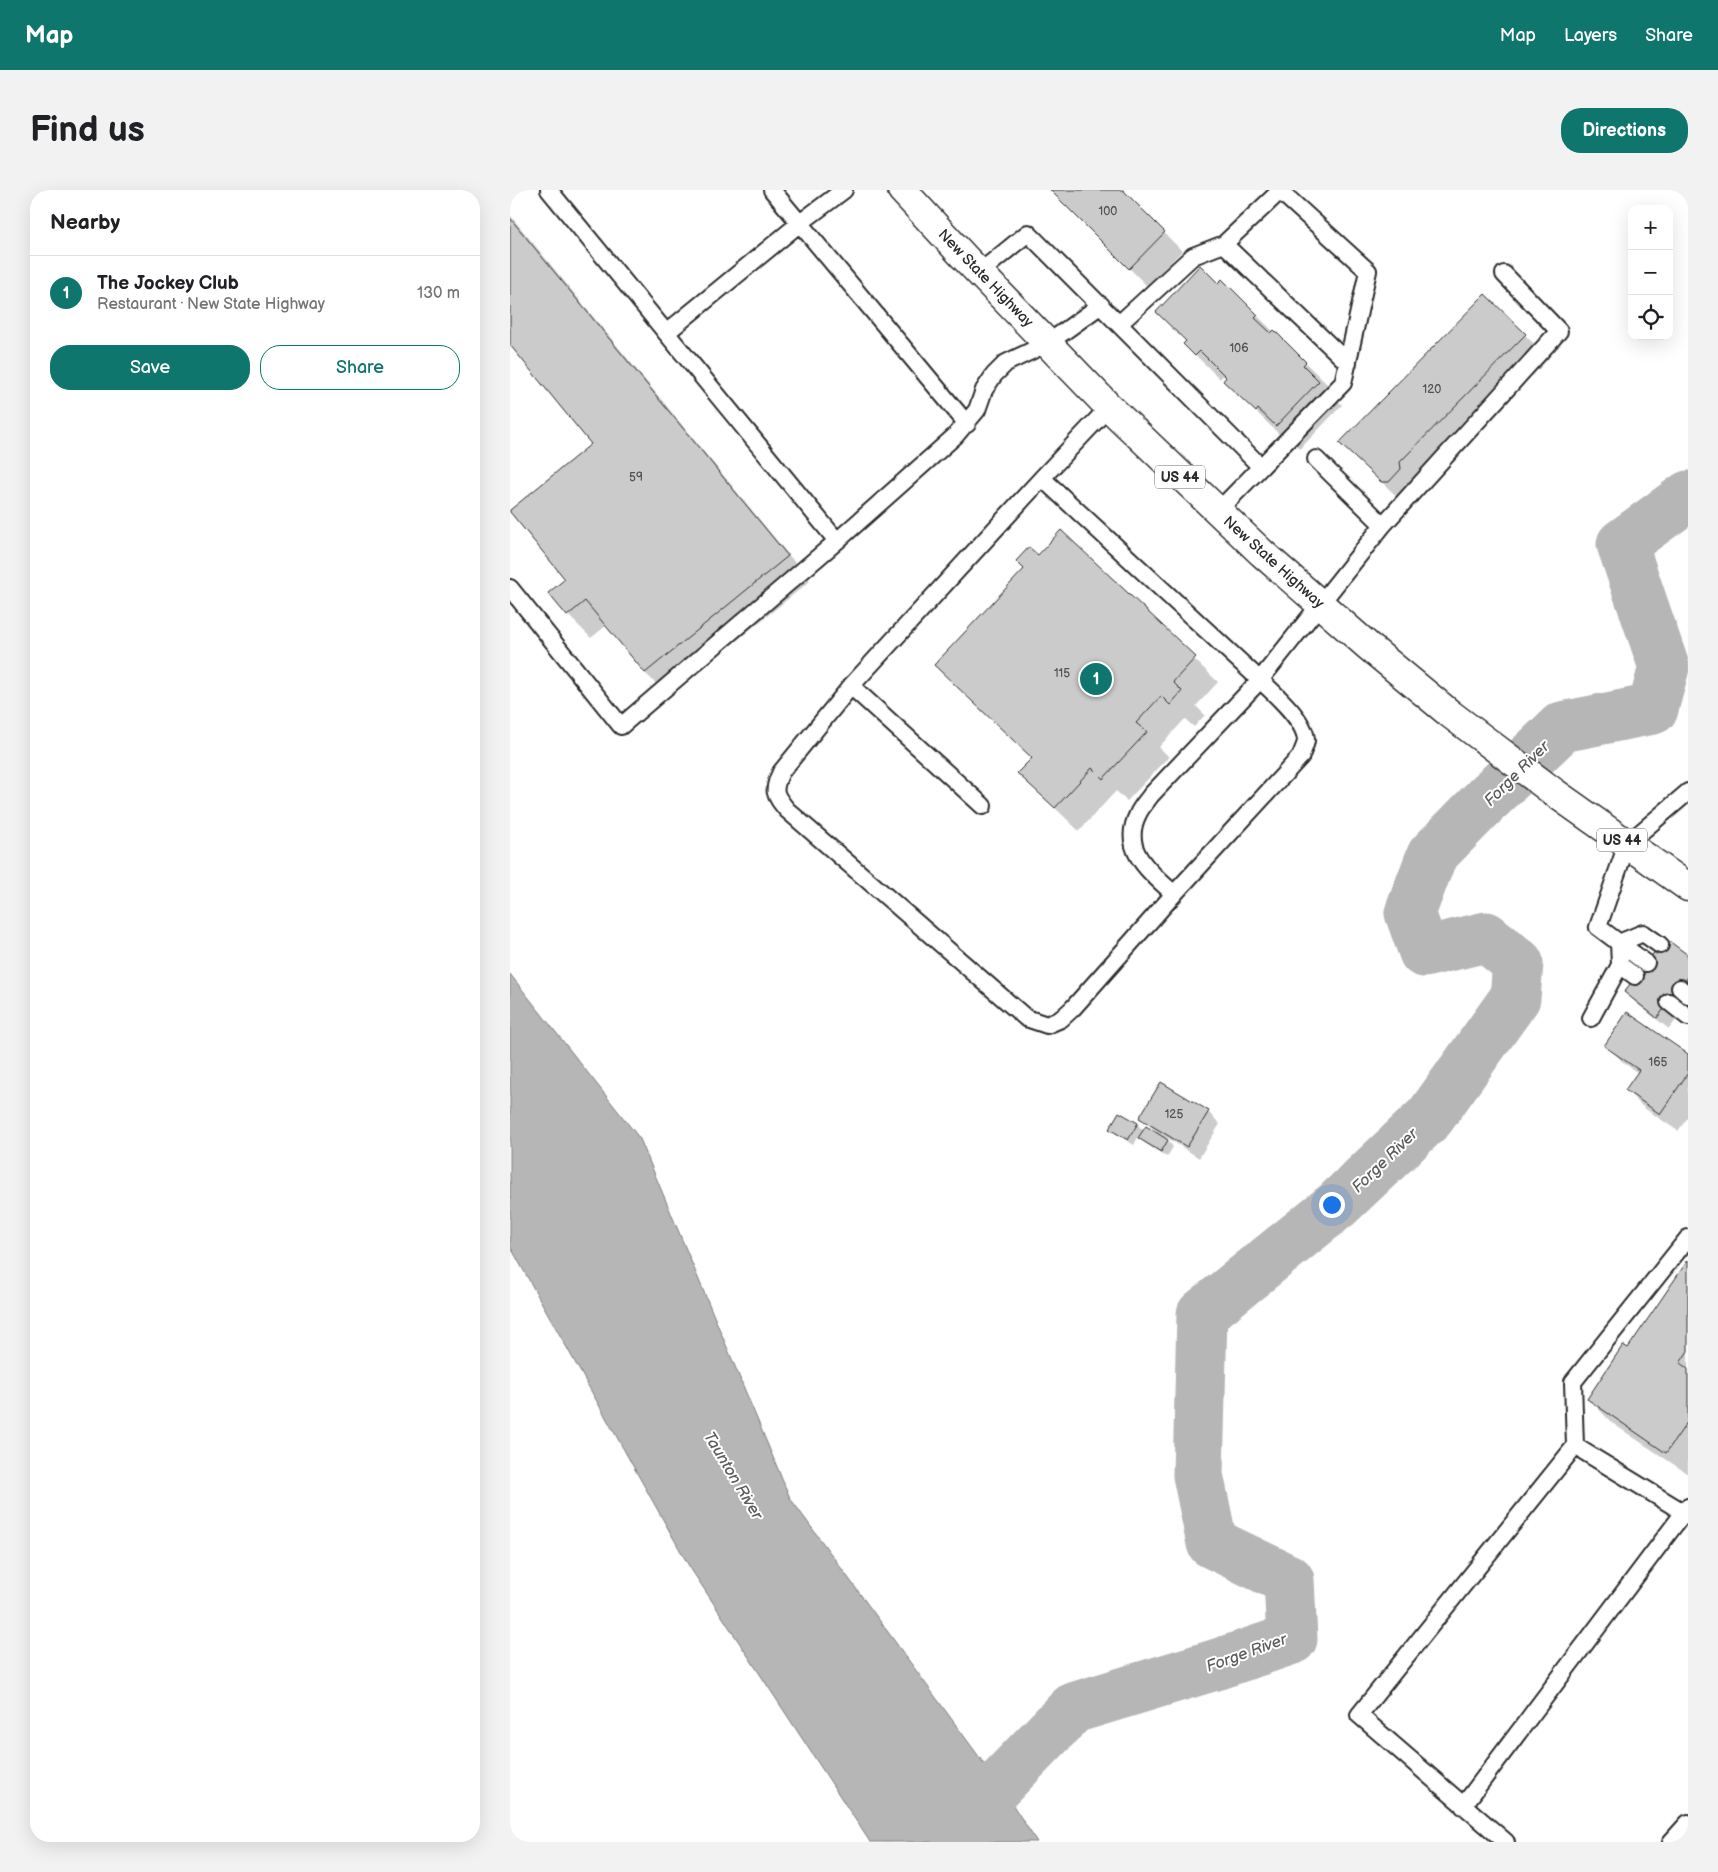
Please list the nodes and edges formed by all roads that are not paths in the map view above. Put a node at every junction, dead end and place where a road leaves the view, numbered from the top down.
1 (548, 190) edge
2 (772, 190) edge
3 (844, 190) edge
4 (902, 190) edge
5 (800, 223) junction
6 (1224, 244) junction
7 (979, 273) junction
8 (1504, 274) dead end
9 (1101, 305) junction
10 (1119, 324) junction
11 (666, 333) junction
12 (1048, 342) junction
13 (1348, 364) junction
14 (1109, 407) junction
15 (967, 424) junction
16 (1316, 458) dead end
17 (1261, 468) junction
18 (1042, 478) junction
19 (1218, 511) junction
20 (1383, 525) junction
21 (837, 541) junction
22 (510, 588) edge
23 (1320, 604) junction
24 (1260, 680) junction
25 (852, 686) junction
26 (1688, 792) edge
27 (983, 806) dead end
28 (1628, 844) junction
29 (1688, 887) edge
30 (1174, 894) junction
31 (1619, 943) junction
32 (1660, 944) dead end
33 (1646, 963) dead end
34 (1620, 965) junction
35 (1635, 976) dead end
36 (1669, 1002) dead end
37 (1688, 1017) edge
38 (1591, 1018) dead end
39 (1688, 1238) edge
40 (1574, 1446) junction
41 (1687, 1512) edge
42 (1463, 1806) junction
43 (1688, 1823) edge
44 (1506, 1842) edge
45 (1672, 1842) edge

1 - 11 lane
2 - 5 lane
3 - 5 lane
4 - 7 highway, New State Highway / US 44
5 - 11 lane
5 - 15 lane
6 - 10 lane
6 - 13 lane
6 - 13 lane
7 - 9 lane
7 - 12 highway, New State Highway / US 44
8 - 20 lane
9 - 10 lane
9 - 12 lane
10 - 17 lane
11 - 21 lane
12 - 14 highway, New State Highway / US 44
12 - 15 lane
13 - 17 lane
14 - 18 lane
14 - 19 highway, New State Highway / US 44
15 - 21 lane
16 - 20 lane
17 - 19 lane
18 - 24 lane
18 - 25 lane
19 - 23 highway, New State Highway / US 44
20 - 23 lane
21 - 22 lane
23 - 24 lane
23 - 28 highway, New State Highway / US 44
24 - 30 lane
24 - 30 lane
25 - 27 lane
25 - 30 lane
26 - 28 lane
28 - 29 highway, New State Highway / US 44
28 - 31 lane
31 - 32 lane
31 - 33 lane
31 - 34 lane
34 - 35 lane
34 - 38 lane
36 - 37 lane
39 - 40 lane
40 - 41 lane
40 - 42 lane
41 - 42 lane
42 - 44 lane
43 - 45 lane

